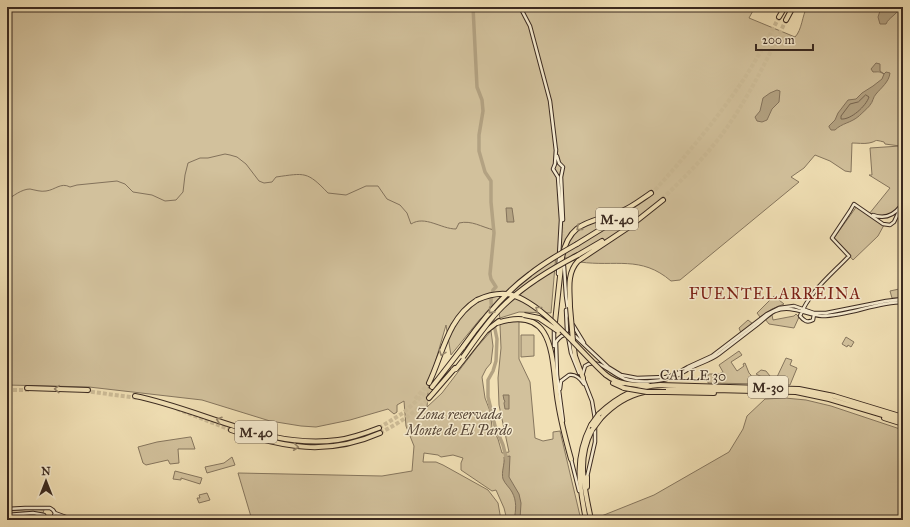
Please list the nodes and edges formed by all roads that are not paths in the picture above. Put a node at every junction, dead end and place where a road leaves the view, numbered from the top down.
1 (520, 7) edge
2 (785, 7) edge
3 (793, 7) edge
4 (779, 17) tunnel mouth
5 (786, 20) tunnel mouth
6 (556, 150) junction
7 (559, 163) junction
8 (555, 164) junction
9 (561, 172) junction
10 (556, 173) junction
11 (655, 190) tunnel mouth
12 (651, 193) junction
13 (903, 204) edge
14 (870, 215) junction
15 (888, 216) junction
16 (563, 220) tunnel mouth
17 (894, 222) junction
18 (888, 224) junction
19 (564, 266) dead end
20 (566, 296) junction
21 (903, 301) edge
22 (804, 309) junction
23 (814, 314) junction
24 (555, 322) junction
25 (497, 323) junction
26 (567, 331) dead end
27 (568, 336) dead end
28 (595, 355) junction
29 (464, 358) junction
30 (557, 376) junction
31 (605, 376) junction
32 (584, 380) junction
33 (657, 385) junction
34 (27, 388) tunnel mouth
35 (88, 390) tunnel mouth
36 (588, 391) junction
37 (757, 391) junction
38 (135, 396) tunnel mouth
39 (429, 398) tunnel mouth
40 (560, 399) junction
41 (844, 403) junction
42 (600, 416) junction
43 (903, 417) edge
44 (903, 421) edge
45 (903, 424) edge
46 (378, 426) tunnel mouth
47 (232, 430) tunnel mouth
48 (380, 433) tunnel mouth
49 (571, 459) junction
50 (587, 477) joint
51 (586, 493) junction
52 (582, 505) joint
53 (7, 509) edge
54 (46, 509) junction
55 (585, 512) junction
56 (55, 513) junction
57 (7, 515) edge
58 (44, 515) junction
59 (53, 518) junction
60 (62, 520) edge
61 (74, 520) edge
62 (586, 520) edge
63 (591, 520) edge

1 - 6 street
2 - 4 highway
3 - 5 highway
6 - 7 street
6 - 8 street
7 - 8 street
7 - 9 street
8 - 10 street
9 - 10 street
9 - 16 street
10 - 24 street
11 - 12 highway, M-40
12 -> 24 highway
12 - 31 highway, M-40, bridge
13 - 15 street
13 - 17 street
14 - 15 street
14 - 18 street
14 - 22 street
15 - 17 street
15 - 18 street
17 - 18 street
19 - 20 street
20 - 26 street
20 - 28 street
21 - 23 street
22 - 23 street
22 - 23 street
22 - 28 street
22 - 32 street
24 - 30 street
25 - 29 highway, bridge
25 - 31 highway, bridge
25 - 49 highway
27 - 32 street
28 - 30 street
29 - 32 highway, M-40, bridge
29 - 39 highway, M-40
30 - 40 street
31 - 33 highway
31 - 37 highway, bridge
32 - 36 street
33 - 42 highway, CALLE 30 / M-30
33 - 43 highway, CALLE 30 / M-30
35 -> 34 highway
36 - 40 street
36 - 50 street
37 - 41 highway, CALLE 30 / M-30
37 - 42 highway, CALLE 30 / M-30
46 -> 38 highway, M-40
40 - 49 street
41 - 44 highway, CALLE 30 / M-30
41 - 45 highway
42 - 51 highway, CALLE 30 / M-30, bridge
42 - 55 highway, CALLE 30 / M-30, bridge
47 -> 48 highway, M-40
49 - 52 street
50 - 51 highway
51 - 63 highway, CALLE 30 / M-30
52 - 55 highway
53 - 54 street
54 - 56 street
54 - 58 street
55 - 62 highway, CALLE 30 / M-30
56 - 59 street
56 - 61 street
57 - 58 street
58 - 59 street
59 - 60 street

